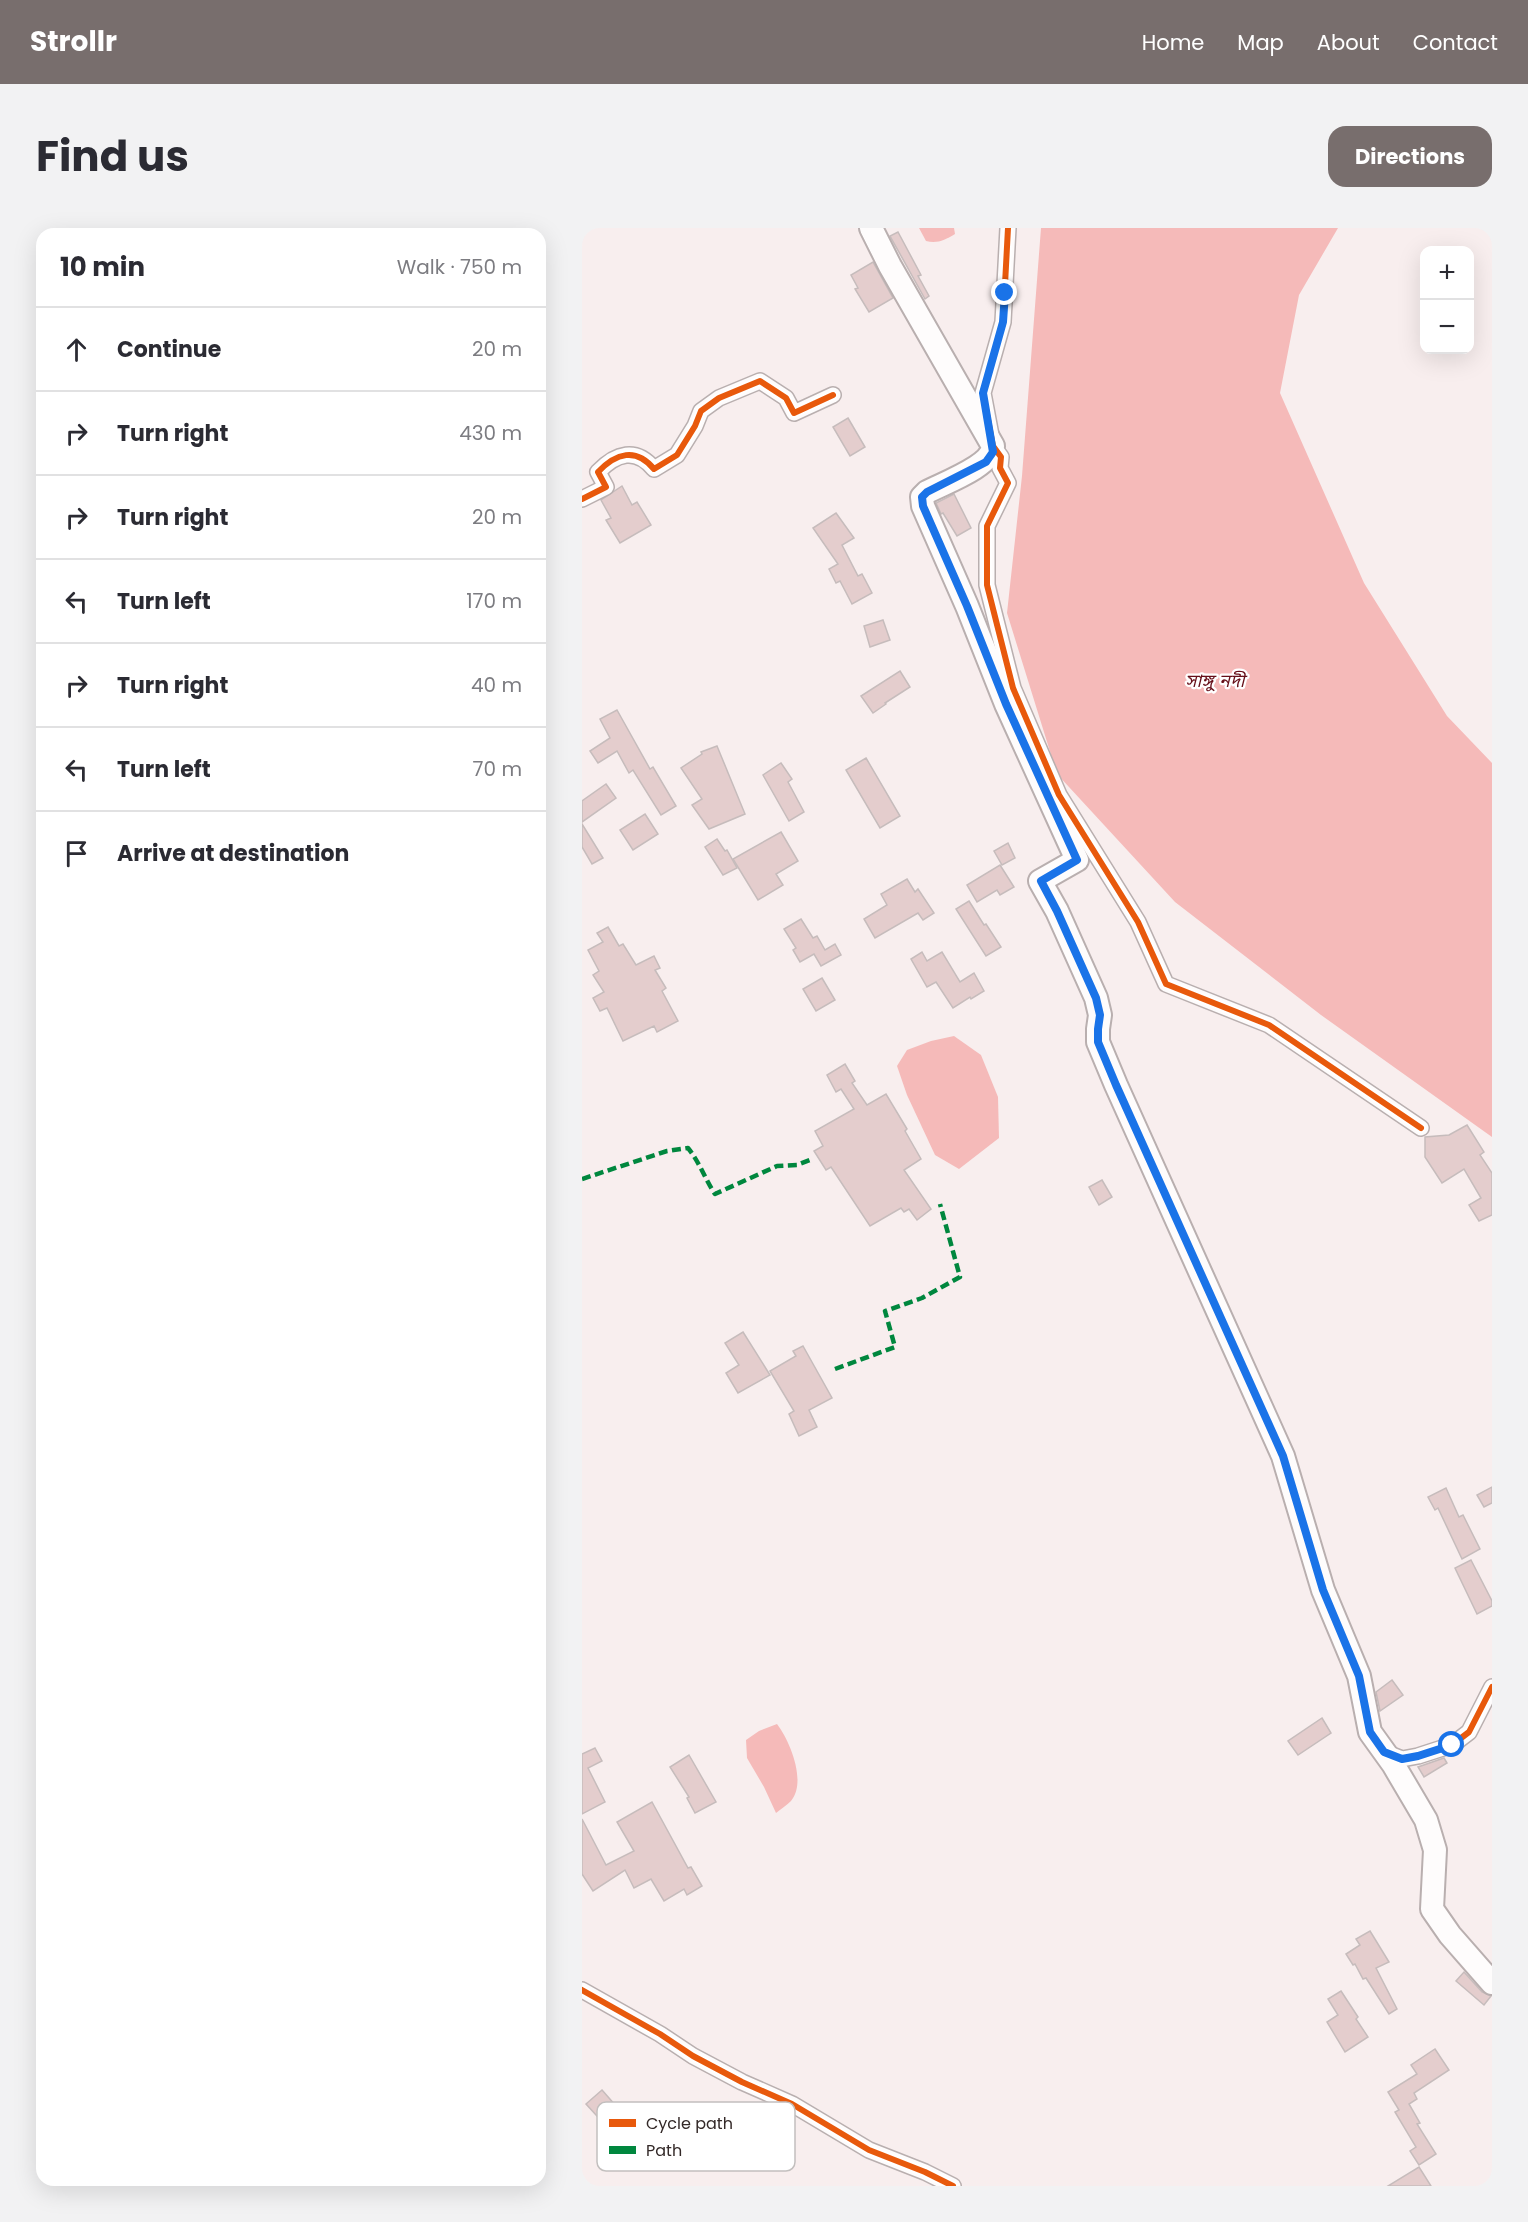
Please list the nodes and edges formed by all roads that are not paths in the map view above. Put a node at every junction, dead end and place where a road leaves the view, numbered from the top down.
1 (871, 228) edge
2 (1008, 228) edge
3 (833, 395) dead end
4 (993, 446) junction
5 (582, 499) edge
6 (1421, 1128) dead end
7 (1492, 1687) edge
8 (1384, 1752) junction
9 (1492, 1983) edge
10 (582, 1990) edge
11 (787, 2102) edge
12 (795, 2106) edge
13 (953, 2186) edge

1 - 4 main road
2 - 4 street
3 - 5 street
4 - 6 street
4 - 8 main road
7 - 8 street
8 - 9 main road
10 - 11 street
12 - 13 street

